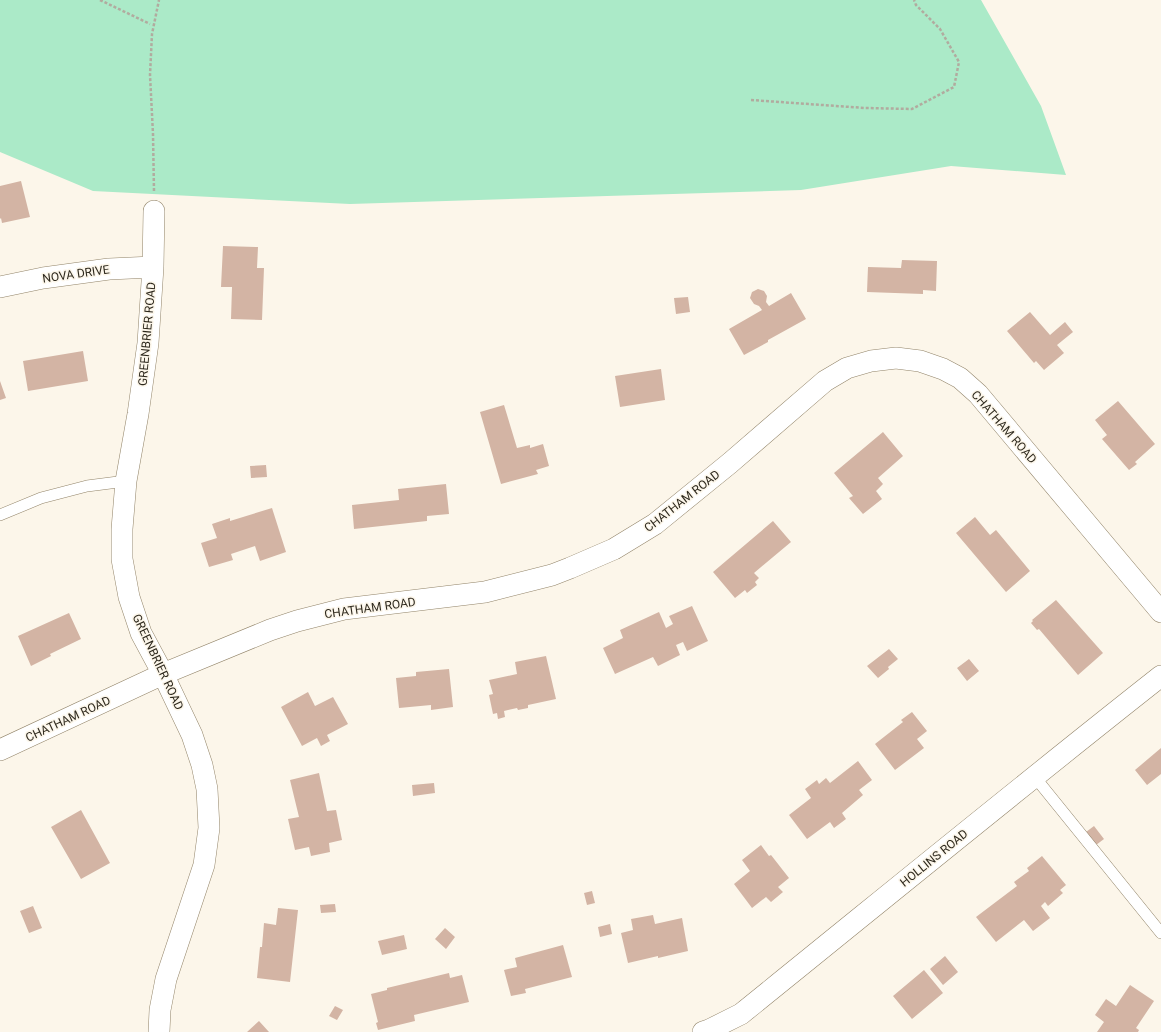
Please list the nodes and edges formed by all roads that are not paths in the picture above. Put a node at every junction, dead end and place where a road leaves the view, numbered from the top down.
1 (154, 212) road end
2 (153, 267) junction
3 (0, 287) edge
4 (126, 482) junction
5 (0, 516) edge
6 (1161, 612) edge
7 (163, 674) junction
8 (1161, 676) edge
9 (0, 750) edge
10 (1034, 776) junction
11 (1161, 933) edge
12 (707, 1031) edge
13 (159, 1032) edge

1 - 2 street, GREENBRIER ROAD
2 - 3 street, NOVA DRIVE
2 - 4 street, GREENBRIER ROAD
4 - 5 lane
4 - 7 street, GREENBRIER ROAD
6 - 7 street, CHATHAM ROAD
7 - 9 street, CHATHAM ROAD
7 - 13 street, GREENBRIER ROAD
8 - 10 street, HOLLINS ROAD
10 - 11 lane
10 - 12 street, HOLLINS ROAD

